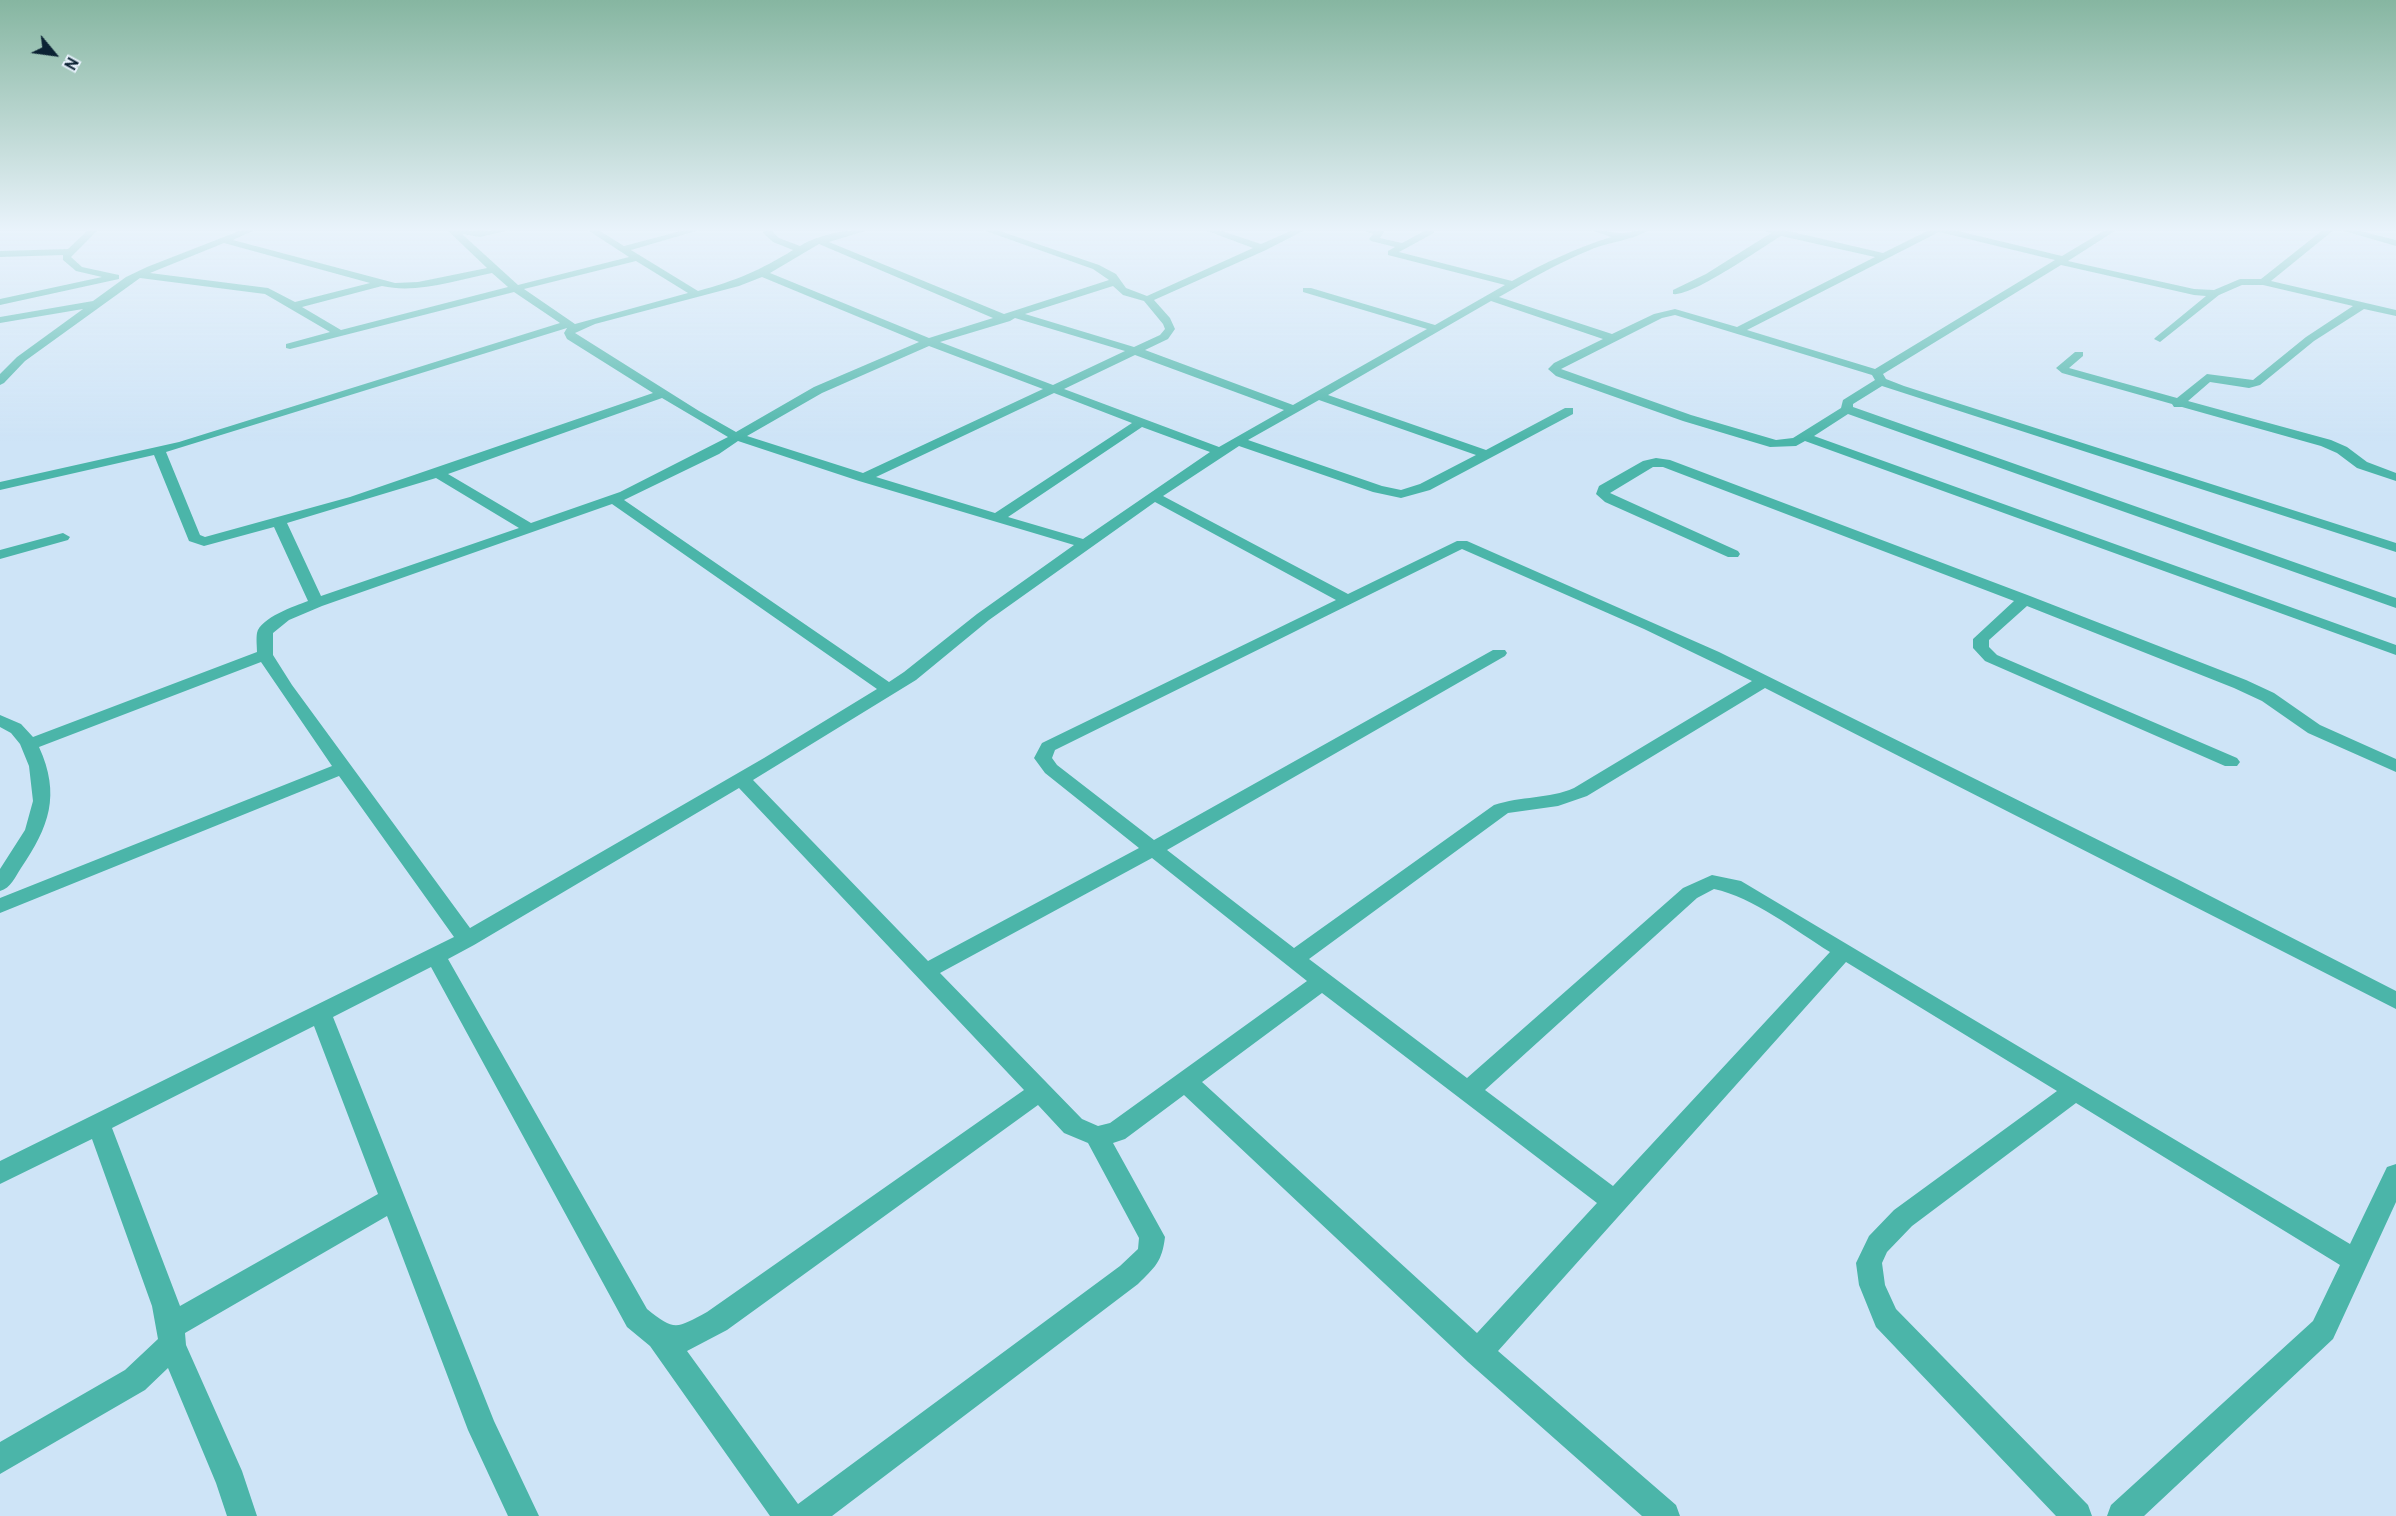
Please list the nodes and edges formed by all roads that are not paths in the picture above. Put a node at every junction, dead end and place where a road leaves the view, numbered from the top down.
1 (1148, 299) edge
2 (101, 300) edge
3 (283, 300) edge
4 (317, 300) edge
5 (470, 300) edge
6 (533, 300) edge
7 (674, 300) edge
8 (827, 300) edge
9 (968, 300) edge
10 (1062, 300) edge
11 (1340, 300) edge
12 (1484, 300) edge
13 (1497, 300) edge
14 (1798, 300) edge
15 (2000, 300) edge
16 (2207, 300) edge
17 (2339, 300) edge
18 (96, 303) junction
19 (2362, 305) junction
20 (293, 306) junction
21 (2396, 313) edge
22 (1012, 317) junction
23 (0, 320) edge
24 (572, 326) junction
25 (1434, 328) junction
26 (1738, 331) junction
27 (339, 333) junction
28 (1612, 338) junction
29 (2160, 339) dead end
30 (929, 342) junction
31 (290, 346) dead end
32 (1136, 351) junction
33 (2079, 354) dead end
34 (1879, 377) junction
35 (0, 381) edge
36 (1053, 390) junction
37 (663, 394) junction
38 (1317, 395) junction
39 (2178, 404) junction
40 (1293, 409) junction
41 (1847, 409) junction
42 (1569, 411) dead end
43 (1141, 422) junction
44 (736, 437) junction
45 (1804, 437) junction
46 (1238, 441) junction
47 (159, 451) junction
48 (1221, 452) junction
49 (1486, 454) junction
50 (437, 473) junction
51 (2396, 477) edge
52 (864, 478) junction
53 (0, 486) edge
54 (1154, 496) junction
55 (614, 499) junction
56 (998, 518) junction
57 (279, 522) junction
58 (531, 529) junction
59 (63, 537) dead end
60 (1085, 544) junction
61 (2396, 548) edge
62 (1733, 554) dead end
63 (0, 555) edge
64 (1346, 599) junction
65 (2025, 599) junction
66 (317, 603) junction
67 (2396, 603) edge
68 (2396, 650) edge
69 (1499, 653) dead end
70 (265, 655) junction
71 (1764, 681) junction
72 (889, 689) junction
73 (0, 720) edge
74 (30, 744) junction
75 (2231, 762) dead end
76 (2396, 766) edge
77 (343, 768) junction
78 (741, 779) junction
79 (1154, 849) junction
80 (0, 884) edge
81 (0, 906) edge
82 (467, 940) junction
83 (1844, 951) junction
84 (435, 956) junction
85 (1293, 959) junction
86 (925, 972) junction
87 (1322, 981) junction
88 (2396, 1001) edge
89 (320, 1013) junction
90 (1186, 1082) junction
91 (1040, 1091) junction
92 (2075, 1091) junction
93 (1467, 1092) junction
94 (99, 1125) junction
95 (1096, 1136) junction
96 (0, 1173) edge
97 (2396, 1175) edge
98 (393, 1199) junction
99 (1615, 1202) junction
100 (2390, 1206) edge
101 (2356, 1261) junction
102 (171, 1336) junction
103 (660, 1337) junction
104 (1478, 1352) junction
105 (0, 1459) edge
106 (242, 1516) edge
107 (524, 1516) edge
108 (788, 1516) edge
109 (807, 1516) edge
110 (1665, 1516) edge
111 (2077, 1516) edge
112 (2122, 1516) edge

1 - 32 street
2 - 18 street
3 - 20 street
4 - 20 street
5 - 27 street
6 - 24 street
7 - 24 street
8 - 30 street
9 - 22 street
10 - 22 street
11 - 25 street
12 - 25 street
13 - 28 street
14 - 26 street
15 - 34 street
16 - 29 street
17 - 19 street
18 - 23 street
18 - 35 street
19 - 21 street
19 - 39 street
20 - 27 street
22 - 30 street
22 - 32 street
24 - 37 street
24 - 47 street
25 - 38 street
26 - 28 street
26 - 34 street
27 - 31 street
28 - 45 street
30 - 36 street
30 - 44 street
32 - 36 street
32 - 40 street
33 - 39 street
34 - 41 street
34 - 61 street
36 - 43 street
36 - 52 street
37 - 44 street
37 - 50 street
38 - 40 street
38 - 49 street
39 - 51 street
40 - 46 street
41 - 45 street
41 - 67 street
42 - 49 street
43 - 48 street
43 - 56 street
44 - 52 street
44 - 55 street
45 - 68 street
46 - 48 street
46 - 49 street
47 - 53 street
47 - 57 street
48 - 54 street
50 - 57 street
50 - 58 street
52 - 56 street
54 - 60 street
54 - 64 street
55 - 58 street
55 - 72 street
56 - 60 street
57 - 66 street
58 - 66 street
59 - 63 street
60 - 72 street
62 - 65 street
64 - 71 street
64 - 79 street
65 - 75 street
65 - 76 street
66 - 70 street
69 - 79 street
70 - 74 street
70 - 77 street
71 - 85 street
71 - 88 street
72 - 78 street
73 - 74 street
74 - 80 street
77 - 81 street
77 - 82 street
78 - 82 street
78 - 86 street
79 - 85 street
79 - 86 street
82 - 84 street
83 - 92 street
83 - 93 street
83 - 99 street
84 - 89 street
84 - 103 street
85 - 87 street
86 - 91 street
87 - 90 street
87 - 93 street
89 - 94 street
89 - 98 street
90 - 95 street
90 - 104 street
91 - 95 street
91 - 103 street
92 - 101 street
92 - 111 street
93 - 99 street
94 - 96 street
94 - 102 street
95 - 109 street
97 - 100 street
98 - 102 street
98 - 107 street
99 - 104 street
100 - 101 street
101 - 112 street
102 - 105 street
102 - 106 street
103 - 108 street
104 - 110 street

